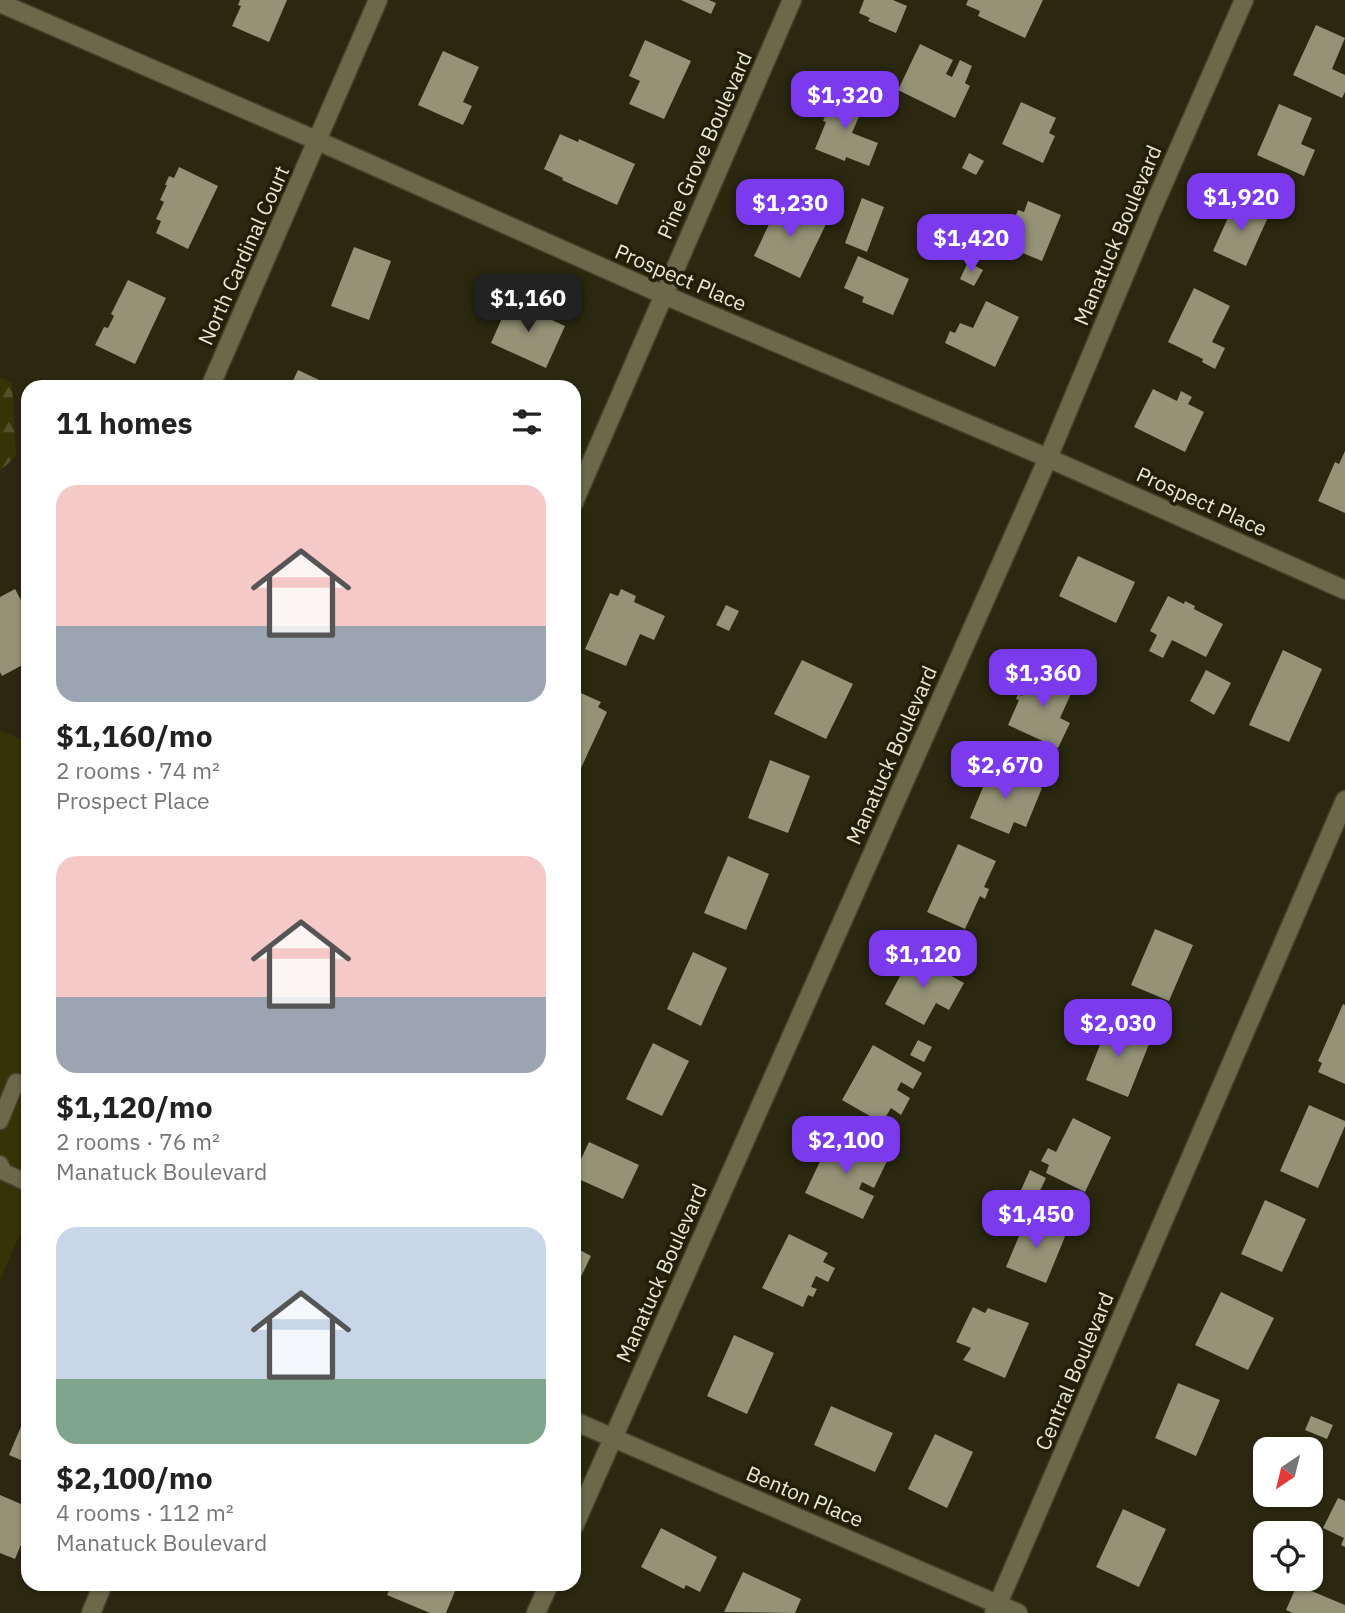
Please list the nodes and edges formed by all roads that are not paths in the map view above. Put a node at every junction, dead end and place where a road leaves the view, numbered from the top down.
1 (378, 0) edge
2 (792, 0) edge
3 (1244, 0) edge
4 (0, 3) edge
5 (318, 141) junction
6 (664, 295) junction
7 (213, 380) edge
8 (1048, 458) junction
9 (581, 486) edge
10 (1345, 590) edge
11 (1345, 800) edge
12 (16, 1082) dead end
13 (0, 1121) edge
14 (0, 1164) edge
15 (21, 1180) edge
16 (581, 1423) edge
17 (613, 1437) junction
18 (581, 1510) edge
19 (100, 1591) edge
20 (546, 1591) edge
21 (996, 1609) edge
22 (90, 1613) edge
23 (536, 1613) edge
24 (1018, 1613) edge

1 - 5 street, North Cardinal Court
2 - 6 street, Pine Grove Boulevard
3 - 8 street, Manatuck Boulevard
4 - 5 street, Prospect Place
5 - 6 street, Prospect Place
5 - 7 street, North Cardinal Court
6 - 8 street, Prospect Place
6 - 9 street, Pine Grove Boulevard
8 - 10 street, Prospect Place
8 - 17 street, Manatuck Boulevard
11 - 21 street, Central Boulevard
12 - 13 lane
14 - 15 lane
16 - 17 street, Benton Place
17 - 18 street, Manatuck Boulevard
17 - 21 street, Benton Place
19 - 22 street
20 - 23 street
21 - 24 street, Benton Place

